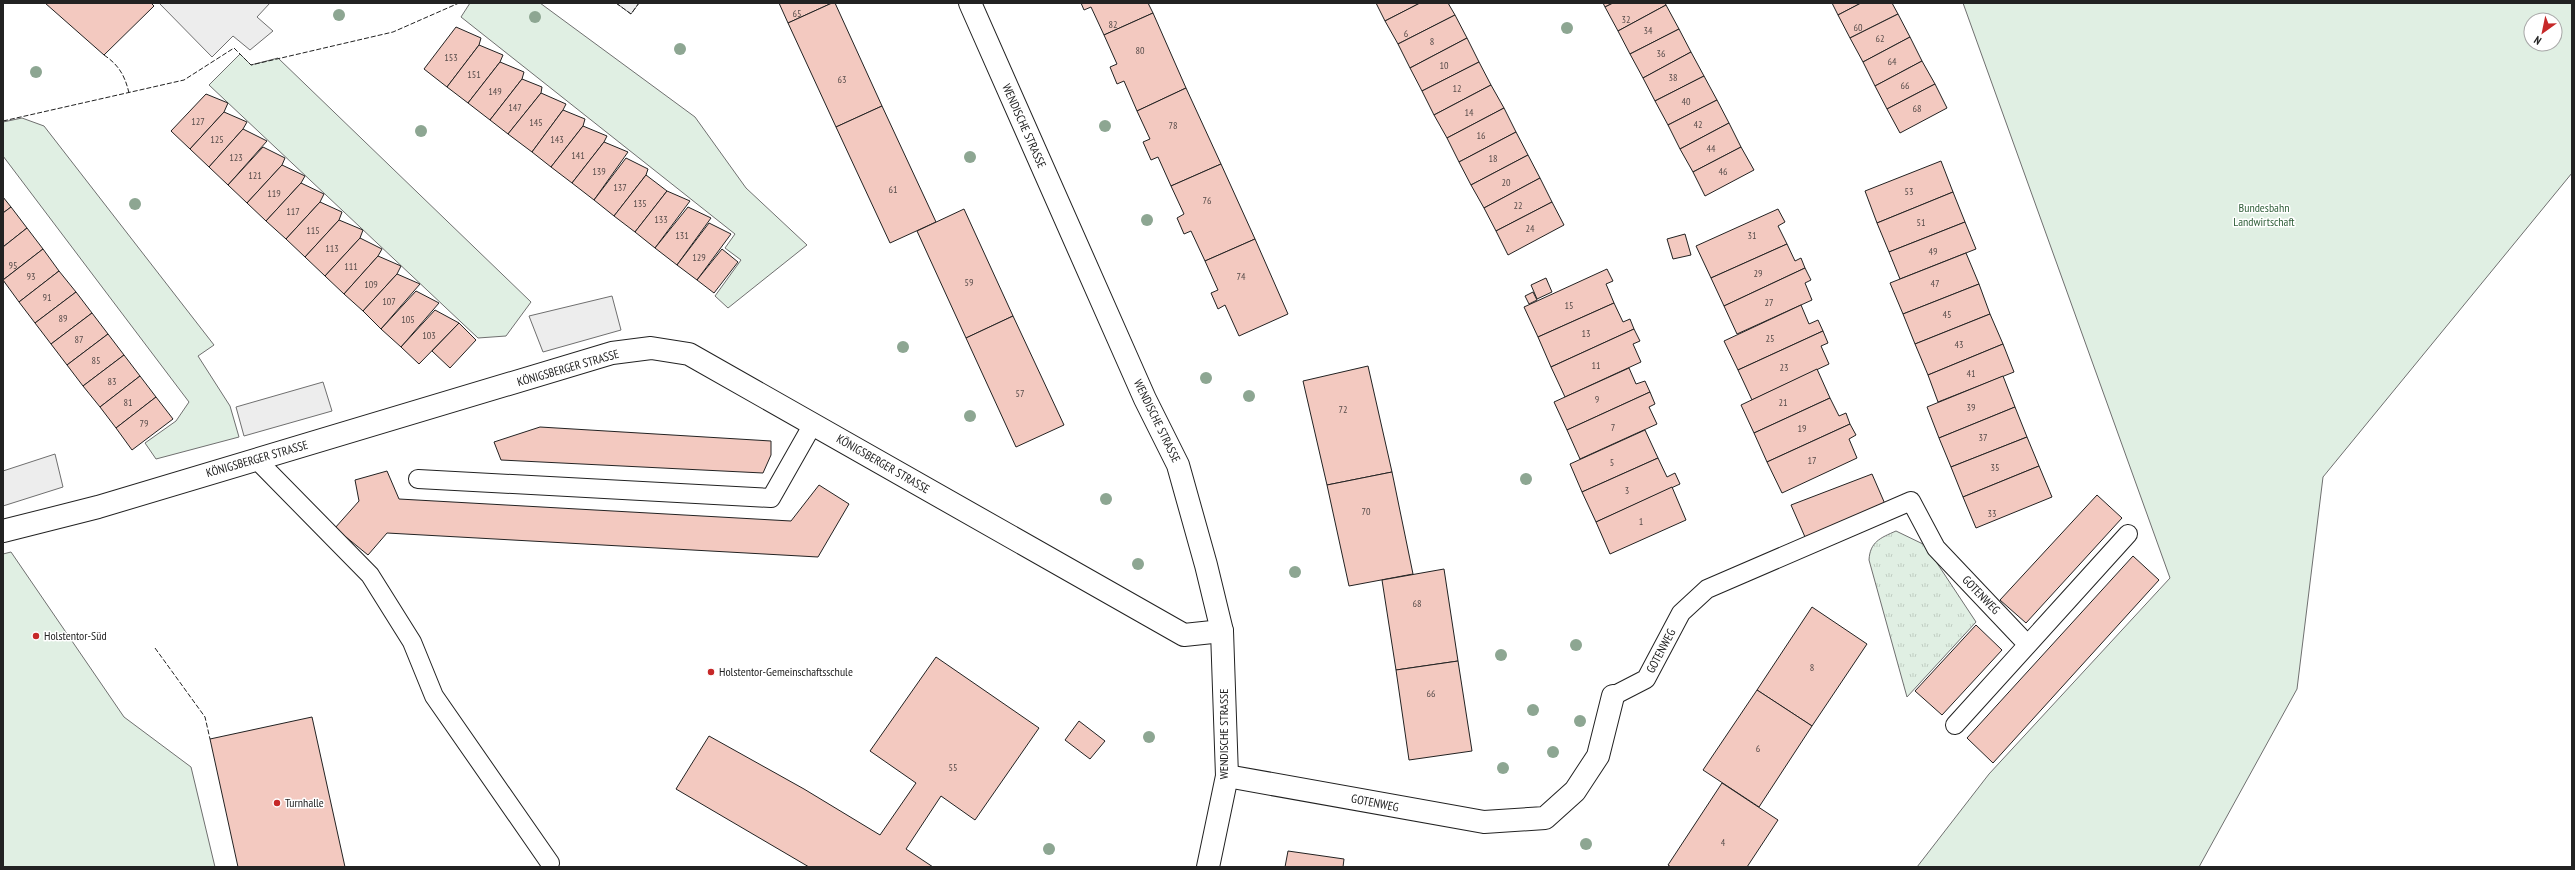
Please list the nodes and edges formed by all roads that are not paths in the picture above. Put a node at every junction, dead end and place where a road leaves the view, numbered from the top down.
1 (970, 3) edge
2 (813, 424) junction
3 (256, 460) junction
4 (418, 479) dead end
5 (3, 531) edge
6 (2128, 534) dead end
7 (1222, 631) junction
8 (2027, 644) junction
9 (1613, 696) joint
10 (1955, 725) dead end
11 (1227, 776) junction
12 (550, 863) dead end
13 (1208, 867) edge

1 - 7 street, WENDISCHE STRASSE
2 - 3 street, KÖNIGSBERGER STRASSE
2 - 4 lane
2 - 7 street, KÖNIGSBERGER STRASSE
3 - 5 street, KÖNIGSBERGER STRASSE
3 - 12 lane
6 - 8 lane
7 - 11 street, WENDISCHE STRASSE
8 - 9 lane, GOTENWEG
8 - 10 lane
9 - 11 street, GOTENWEG
11 - 13 street, WENDISCHE STRASSE

